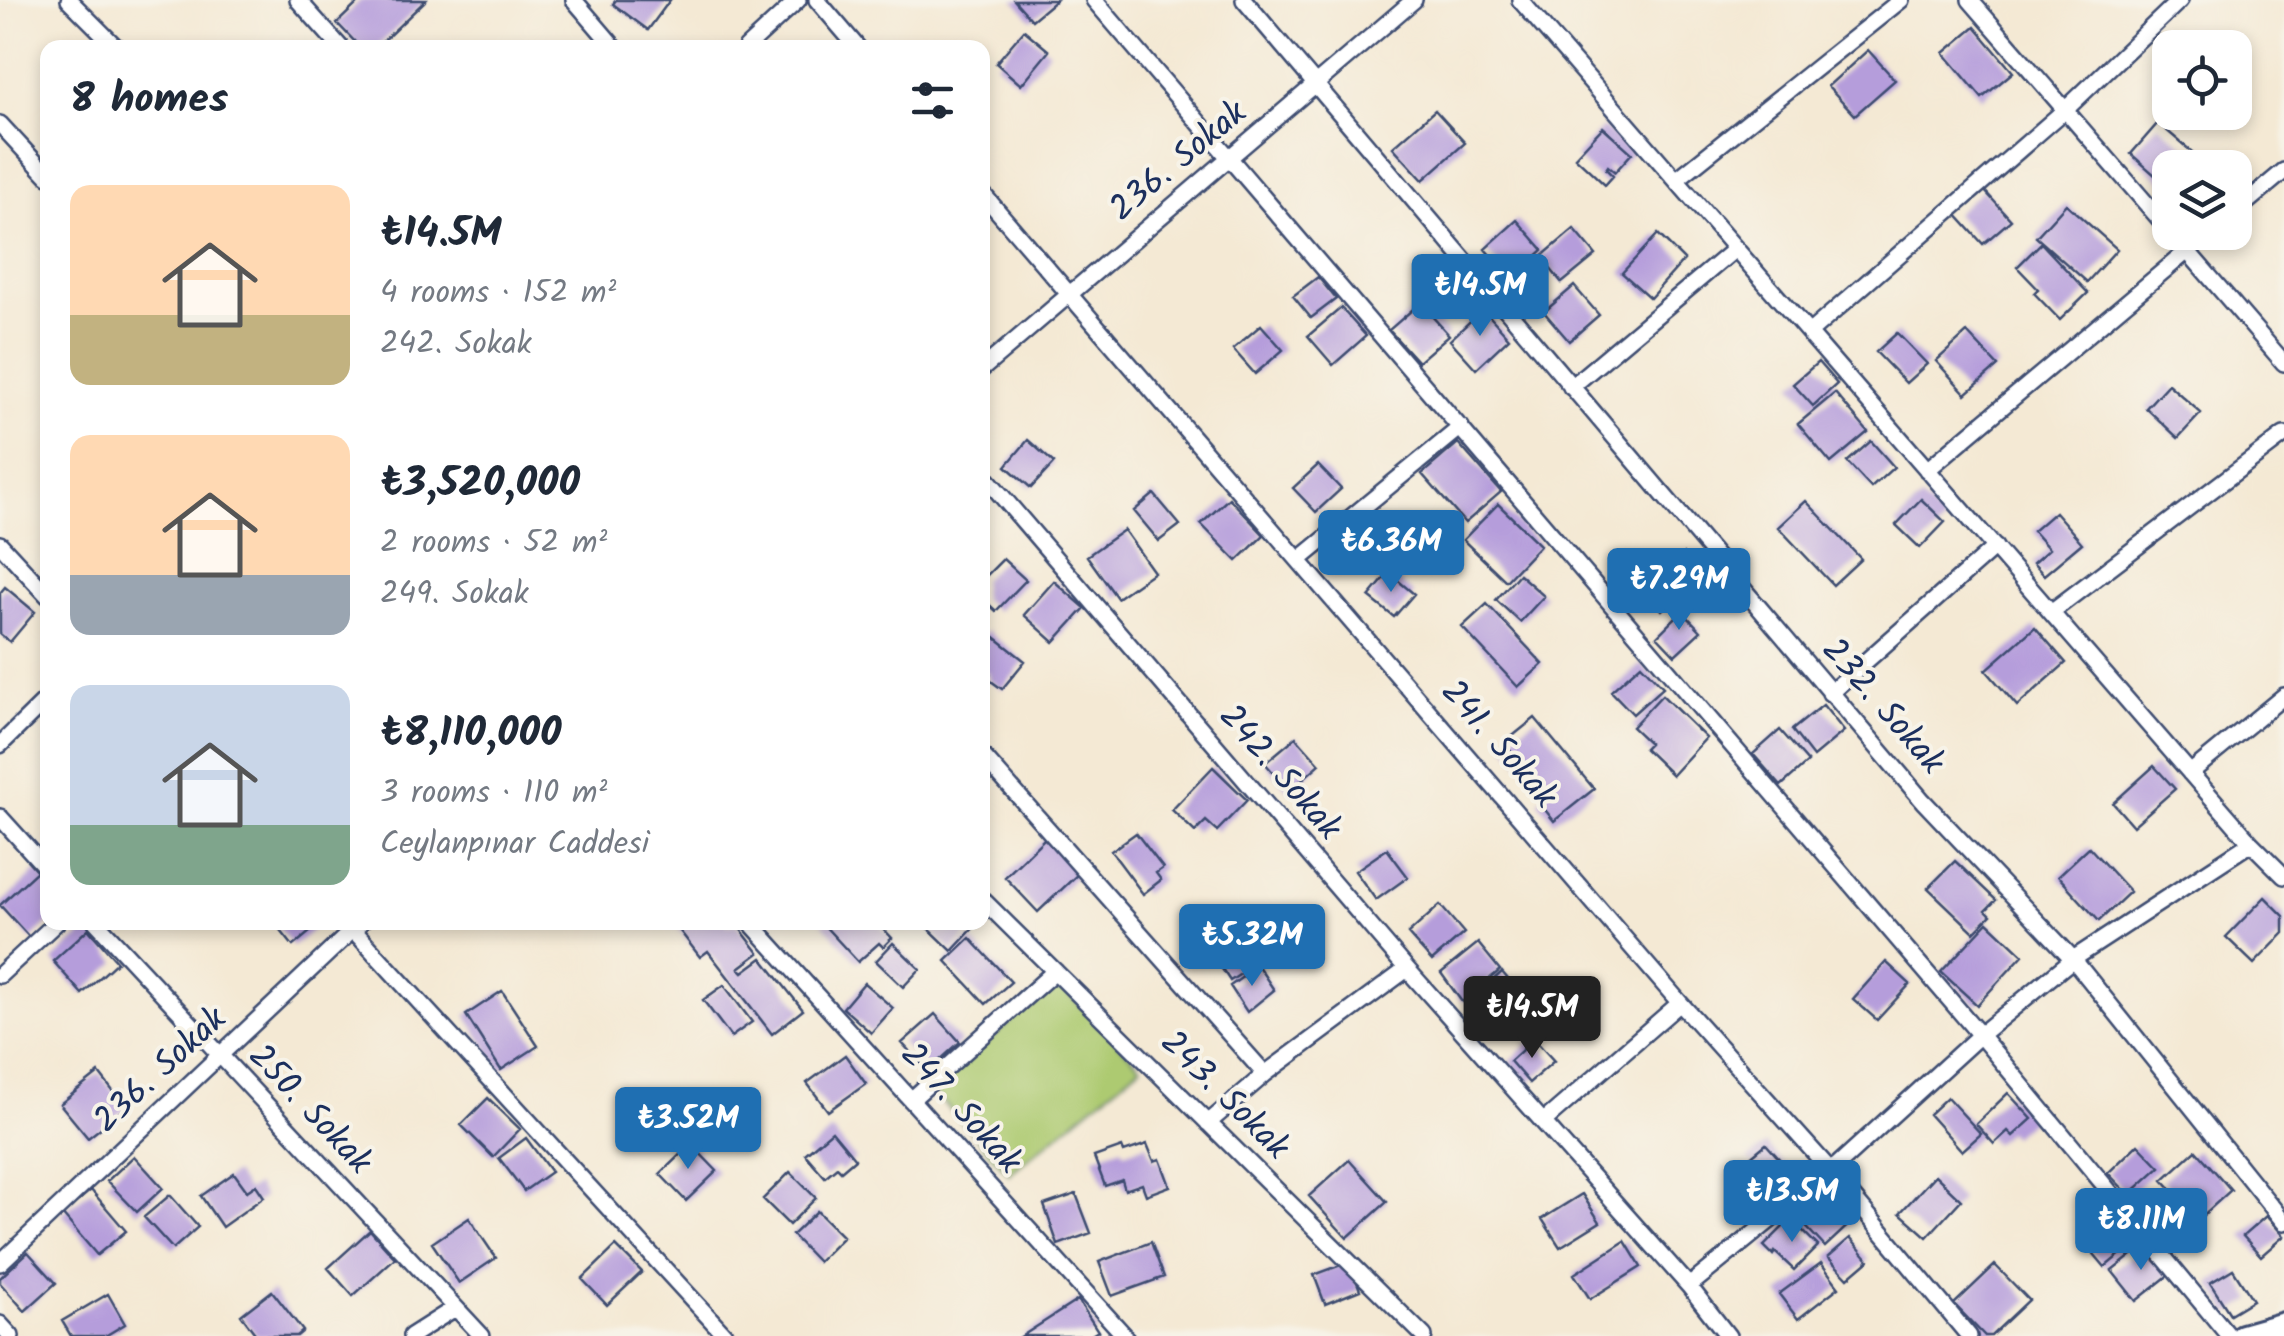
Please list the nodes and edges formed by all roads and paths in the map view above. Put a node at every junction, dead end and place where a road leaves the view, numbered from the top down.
1 (69, 0) edge
2 (298, 0) edge
3 (574, 0) edge
4 (798, 0) edge
5 (817, 0) edge
6 (1094, 0) edge
7 (1244, 0) edge
8 (1414, 0) edge
9 (1901, 0) edge
10 (1970, 0) edge
11 (2180, 0) edge
12 (1529, 3) edge
13 (109, 40) edge
14 (335, 40) edge
15 (608, 40) edge
16 (755, 40) edge
17 (851, 40) edge
18 (1316, 84) junction
19 (2065, 110) junction
20 (2, 131) edge
21 (1230, 158) junction
22 (40, 168) edge
23 (2284, 172) edge
24 (1676, 180) junction
25 (2252, 198) edge
26 (990, 202) edge
27 (2152, 211) edge
28 (1735, 248) junction
29 (2188, 251) joint
30 (1070, 294) junction
31 (1809, 333) junction
32 (990, 362) edge
33 (2284, 363) edge
34 (1571, 387) junction
35 (1461, 427) junction
36 (2284, 435) edge
37 (1927, 470) junction
38 (990, 482) edge
39 (0, 544) edge
40 (1994, 547) junction
41 (1299, 560) junction
42 (40, 587) edge
43 (2051, 612) junction
44 (1830, 693) junction
45 (2284, 696) edge
46 (40, 706) edge
47 (0, 746) edge
48 (990, 764) edge
49 (2190, 772) junction
50 (0, 818) edge
51 (2251, 843) junction
52 (40, 861) edge
53 (2284, 876) edge
54 (990, 907) edge
55 (48, 930) edge
56 (103, 930) edge
57 (348, 930) edge
58 (358, 930) edge
59 (757, 930) edge
60 (2073, 959) junction
61 (1407, 969) junction
62 (1055, 971) junction
63 (0, 975) edge
64 (1680, 1003) junction
65 (1980, 1035) junction
66 (219, 1058) junction
67 (1265, 1074) junction
68 (911, 1100) junction
69 (1543, 1122) junction
70 (1208, 1123) junction
71 (1831, 1171) junction
72 (2284, 1222) edge
73 (0, 1263) edge
74 (1689, 1286) junction
75 (455, 1308) junction
76 (0, 1324) edge
77 (2284, 1324) edge
78 (10, 1336) edge
79 (412, 1336) edge
80 (482, 1336) edge
81 (726, 1336) edge
82 (1125, 1336) edge
83 (1424, 1336) edge
84 (1728, 1336) edge
85 (1969, 1336) edge
86 (2229, 1336) edge
87 (2242, 1336) edge

1 - 13 street
2 - 14 street
3 - 15 street
4 - 16 street
5 - 17 street
6 - 21 street
7 - 18 street, 232. Sokak
8 - 18 street, 236. Sokak
9 - 24 street
10 - 19 street
11 - 19 street
12 - 24 street
18 - 21 street, 236. Sokak
18 - 34 street, 232. Sokak
19 - 27 street
19 - 31 street
20 - 22 street
21 - 30 street, 236. Sokak
21 - 35 street
23 - 25 street
24 - 28 street
26 - 30 street, 241. Sokak
28 - 31 street
28 - 34 street
29 - 33 street
29 - 37 street
30 - 32 street, 236. Sokak
30 - 41 street, 241. Sokak
31 - 37 street
34 - 44 street, 232. Sokak
35 - 41 street
35 - 65 street
36 - 43 street
37 - 40 street
38 - 61 street, 242. Sokak
39 - 42 street
40 - 43 street
40 - 44 street
41 - 64 street, 241. Sokak
43 - 49 street
44 - 60 street, 232. Sokak
45 - 49 street
46 - 47 street
48 - 67 street
49 - 51 street
50 - 52 street
51 - 53 street
51 - 60 street
54 - 62 street, 243. Sokak
55 - 63 street
56 - 66 street, 250. Sokak
57 - 66 street, 236. Sokak
58 - 81 street
59 - 68 street, 247. Sokak
60 - 65 street
60 - 72 street, 232. Sokak
61 - 67 street
61 - 69 street, 242. Sokak
62 - 68 street
62 - 70 street, 243. Sokak
64 - 69 street
64 - 71 street, 241. Sokak
65 - 71 street
65 - 86 street
66 - 73 street, 236. Sokak
66 - 75 street, 250. Sokak
67 - 70 street
68 - 82 street, 247. Sokak
69 - 74 street, 242. Sokak
70 - 83 street, 243. Sokak
71 - 74 street
71 - 85 street, 241. Sokak
74 - 84 street, 242. Sokak
75 - 79 street
75 - 80 street, 250. Sokak
76 - 78 street
77 - 87 main road

